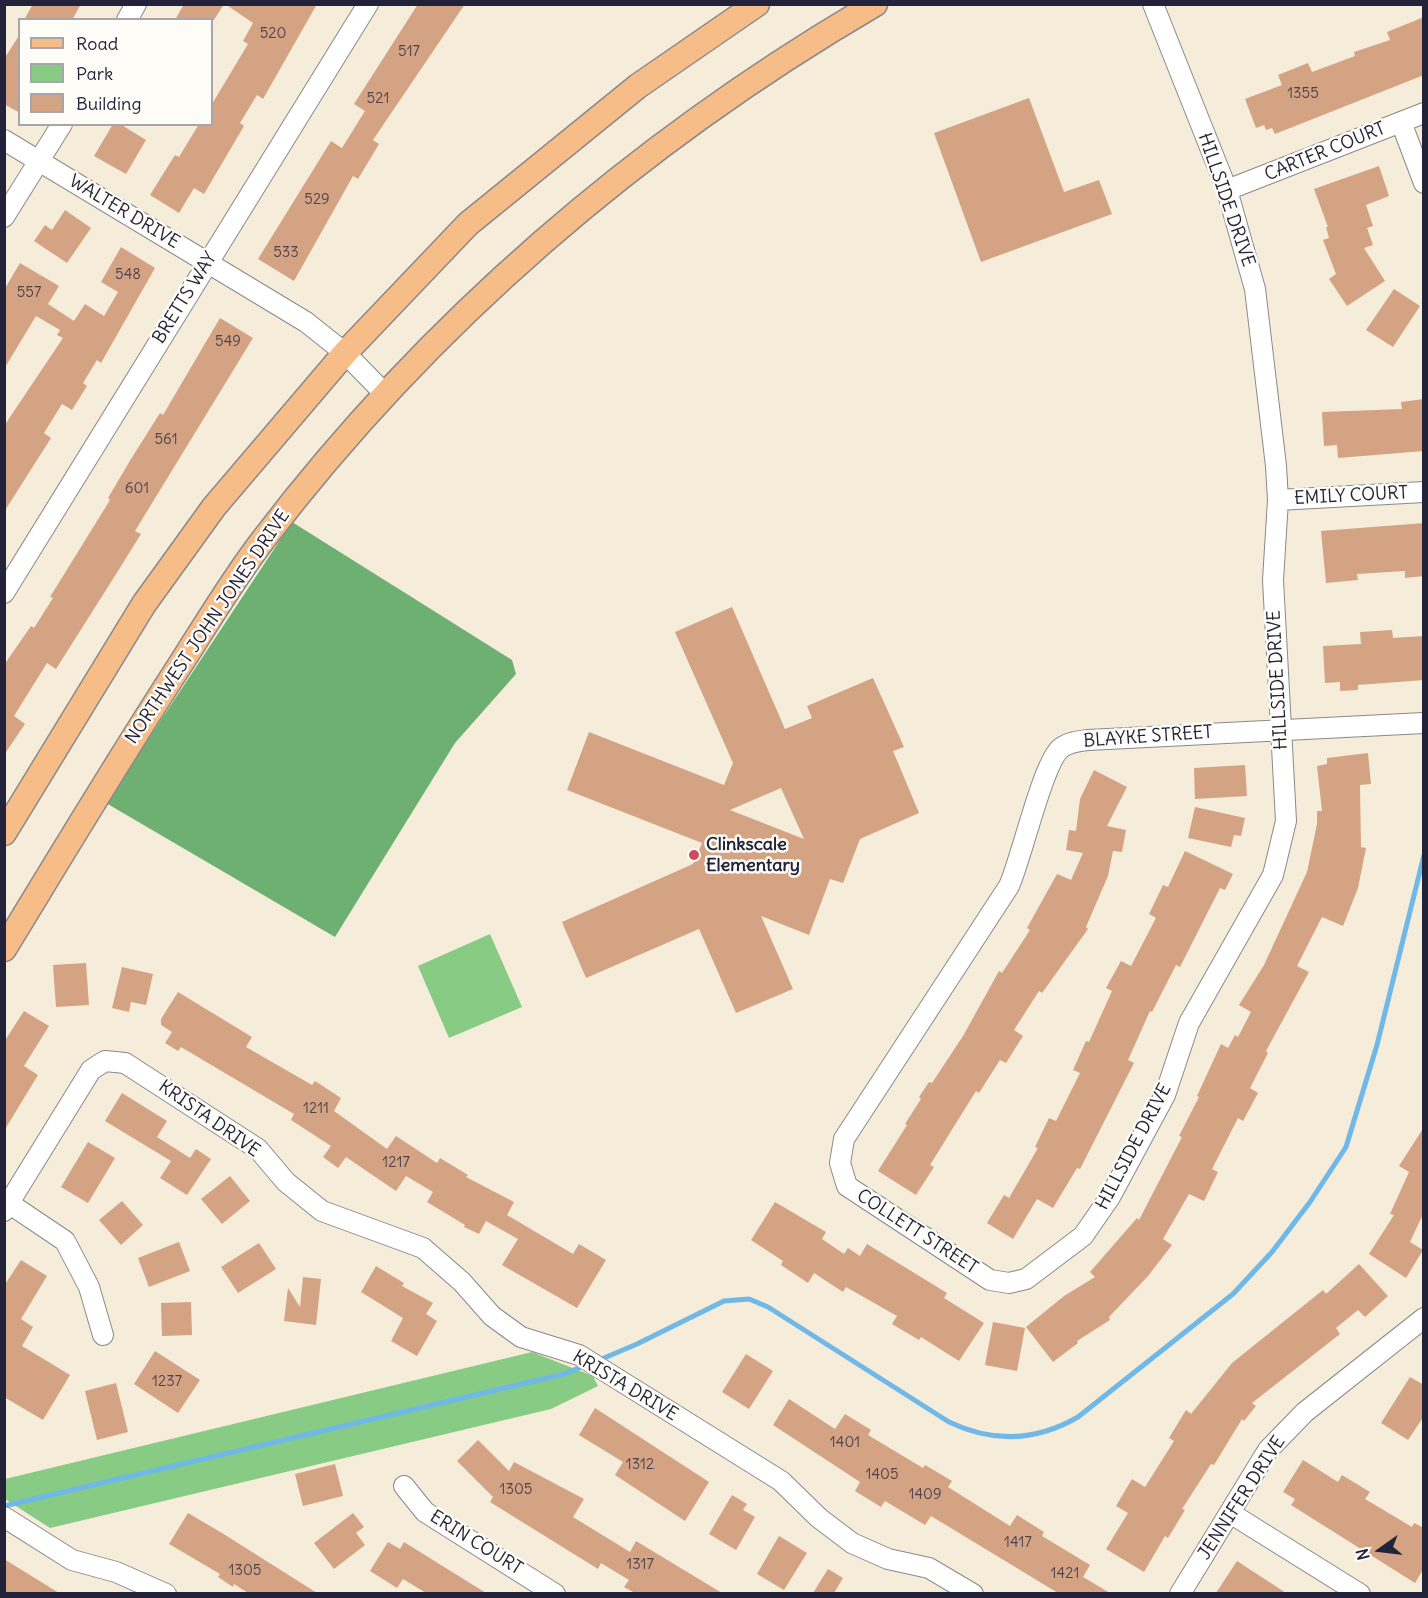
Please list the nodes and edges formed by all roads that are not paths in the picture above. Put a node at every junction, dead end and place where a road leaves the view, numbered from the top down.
1 (136, 4) edge
2 (368, 4) edge
3 (757, 4) edge
4 (875, 4) edge
5 (1153, 4) edge
6 (128, 18) edge
7 (1424, 113) edge
8 (1401, 122) junction
9 (61, 126) edge
10 (4, 140) edge
11 (39, 161) junction
12 (1424, 183) edge
13 (1227, 190) junction
14 (4, 217) edge
15 (207, 263) junction
16 (345, 353) junction
17 (385, 394) junction
18 (1424, 492) edge
19 (1278, 500) junction
20 (4, 593) edge
21 (1424, 723) edge
22 (1281, 729) junction
23 (4, 833) edge
24 (4, 949) edge
25 (840, 1163) joint
26 (6, 1204) edge
27 (1009, 1283) joint
28 (1421, 1326) edge
29 (103, 1335) dead end
30 (404, 1486) dead end
31 (1230, 1513) junction
32 (12, 1521) edge
33 (166, 1593) edge
34 (555, 1593) edge
35 (973, 1593) edge
36 (1180, 1593) edge
37 (1360, 1593) edge

1 - 6 street
2 - 15 street, BRETTS WAY
3 - 16 main road
4 - 17 main road, NORTHWEST JOHN JONES DRIVE
5 - 13 street, HILLSIDE DRIVE
7 - 8 street, CARTER COURT
8 - 12 street
8 - 13 street, CARTER COURT
9 - 11 street
10 - 11 street, WALTER DRIVE
11 - 14 street
11 - 15 street, WALTER DRIVE
13 - 19 street, HILLSIDE DRIVE
15 - 16 street, WALTER DRIVE
15 - 20 street, BRETTS WAY
16 - 17 street, WALTER DRIVE
16 - 23 main road
17 - 24 main road, NORTHWEST JOHN JONES DRIVE
18 - 19 street, EMILY COURT
19 - 22 street, HILLSIDE DRIVE
21 - 22 street, BLAYKE STREET
22 - 25 street, BLAYKE STREET
22 - 27 street, HILLSIDE DRIVE
25 - 27 street, COLLETT STREET
26 - 29 street
26 - 35 street, KRISTA DRIVE
28 - 31 street, JENNIFER DRIVE
30 - 34 street, ERIN COURT
31 - 36 street, JENNIFER DRIVE
31 - 37 street
32 - 33 street

